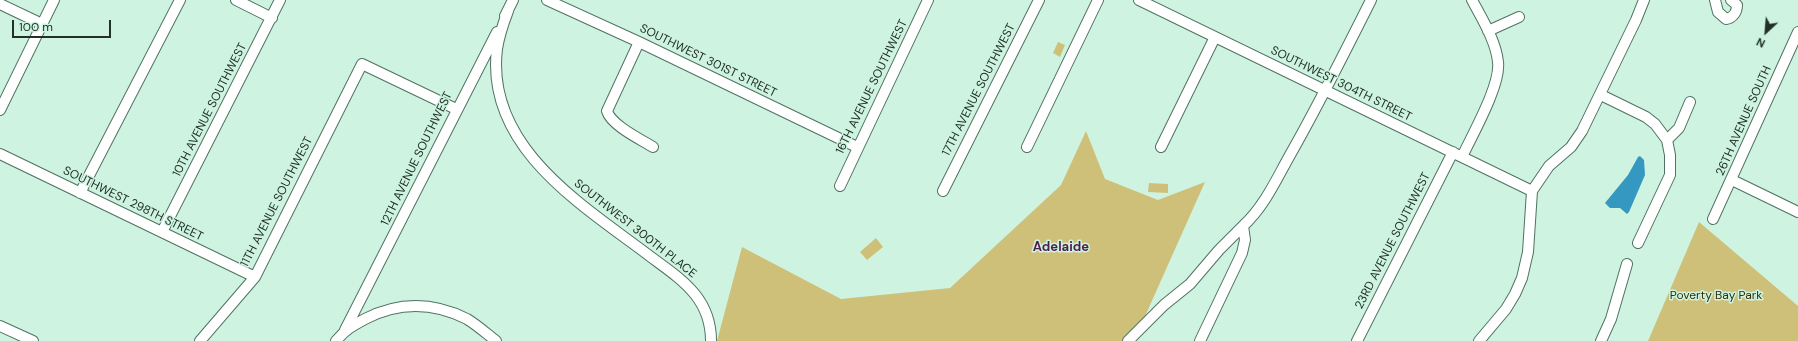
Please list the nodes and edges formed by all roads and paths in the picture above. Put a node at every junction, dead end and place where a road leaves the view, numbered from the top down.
1 (54, 0) edge
2 (180, 0) edge
3 (236, 0) edge
4 (280, 0) edge
5 (513, 0) edge
6 (547, 0) edge
7 (928, 0) edge
8 (1039, 0) edge
9 (1098, 0) edge
10 (1139, 0) edge
11 (1371, 0) edge
12 (1472, 0) edge
13 (1644, 0) edge
14 (1715, 0) edge
15 (1731, 0) edge
16 (0, 4) edge
17 (508, 11) junction
18 (1519, 17) dead end
19 (272, 18) junction
20 (42, 24) junction
21 (1488, 31) junction
22 (1798, 32) edge
23 (1215, 37) junction
24 (639, 42) junction
25 (1326, 91) junction
26 (1601, 95) junction
27 (3, 96) edge
28 (1690, 102) dead end
29 (456, 109) junction
30 (0, 110) edge
31 (1667, 140) junction
32 (653, 147) dead end
33 (857, 147) junction
34 (1027, 147) dead end
35 (1161, 147) dead end
36 (1453, 152) junction
37 (0, 154) edge
38 (1462, 157) junction
39 (1732, 180) junction
40 (840, 186) dead end
41 (943, 191) dead end
42 (1532, 191) junction
43 (80, 193) junction
44 (1798, 212) edge
45 (1713, 219) dead end
46 (1243, 226) junction
47 (162, 232) junction
48 (1638, 244) dead end
49 (1627, 264) dead end
50 (254, 277) junction
51 (0, 326) edge
52 (345, 330) junction
53 (32, 341) edge
54 (200, 341) edge
55 (336, 341) edge
56 (496, 341) edge
57 (711, 341) edge
58 (1128, 341) edge
59 (1200, 341) edge
60 (1357, 341) edge
61 (1478, 341) edge
62 (1601, 341) edge

1 - 20 street
2 - 43 street
3 - 19 street
4 - 19 street, 10TH AVENUE SOUTHWEST
5 - 17 street, 12TH AVENUE SOUTHWEST
6 - 24 street, SOUTHWEST 301ST STREET
7 - 33 street, 16TH AVENUE SOUTHWEST
8 - 41 street, 17TH AVENUE SOUTHWEST
9 - 34 street
10 - 23 street, SOUTHWEST 304TH STREET
11 - 25 street
12 - 21 street
13 - 26 street
14 - 15 street
16 - 20 street
17 - 29 street, 12TH AVENUE SOUTHWEST
17 - 57 street, SOUTHWEST 300TH PLACE
18 - 21 street
19 - 47 street, 10TH AVENUE SOUTHWEST
20 - 27 street
21 - 38 street
22 - 39 street, 26TH AVENUE SOUTH
23 - 25 street, SOUTHWEST 304TH STREET
23 - 35 street
24 - 32 street
24 - 33 street, SOUTHWEST 301ST STREET
25 - 36 street, SOUTHWEST 304TH STREET
25 - 46 street
26 - 31 street
26 - 42 street
27 - 30 street
28 - 31 street
29 - 50 street, 11TH AVENUE SOUTHWEST
29 - 52 street, 12TH AVENUE SOUTHWEST
31 - 48 street
33 - 40 street, 16TH AVENUE SOUTHWEST
36 - 38 street, SOUTHWEST 304TH STREET
36 - 60 street, 23RD AVENUE SOUTHWEST
37 - 43 street, SOUTHWEST 298TH STREET
38 - 42 street, SOUTHWEST 304TH STREET
39 - 44 street
39 - 45 street, 26TH AVENUE SOUTH
42 - 61 street
43 - 47 street, SOUTHWEST 298TH STREET
46 - 58 street
46 - 59 street
47 - 50 street, SOUTHWEST 298TH STREET
49 - 62 street
50 - 54 street, 11TH AVENUE SOUTHWEST
51 - 53 street
52 - 55 street
52 - 56 street

